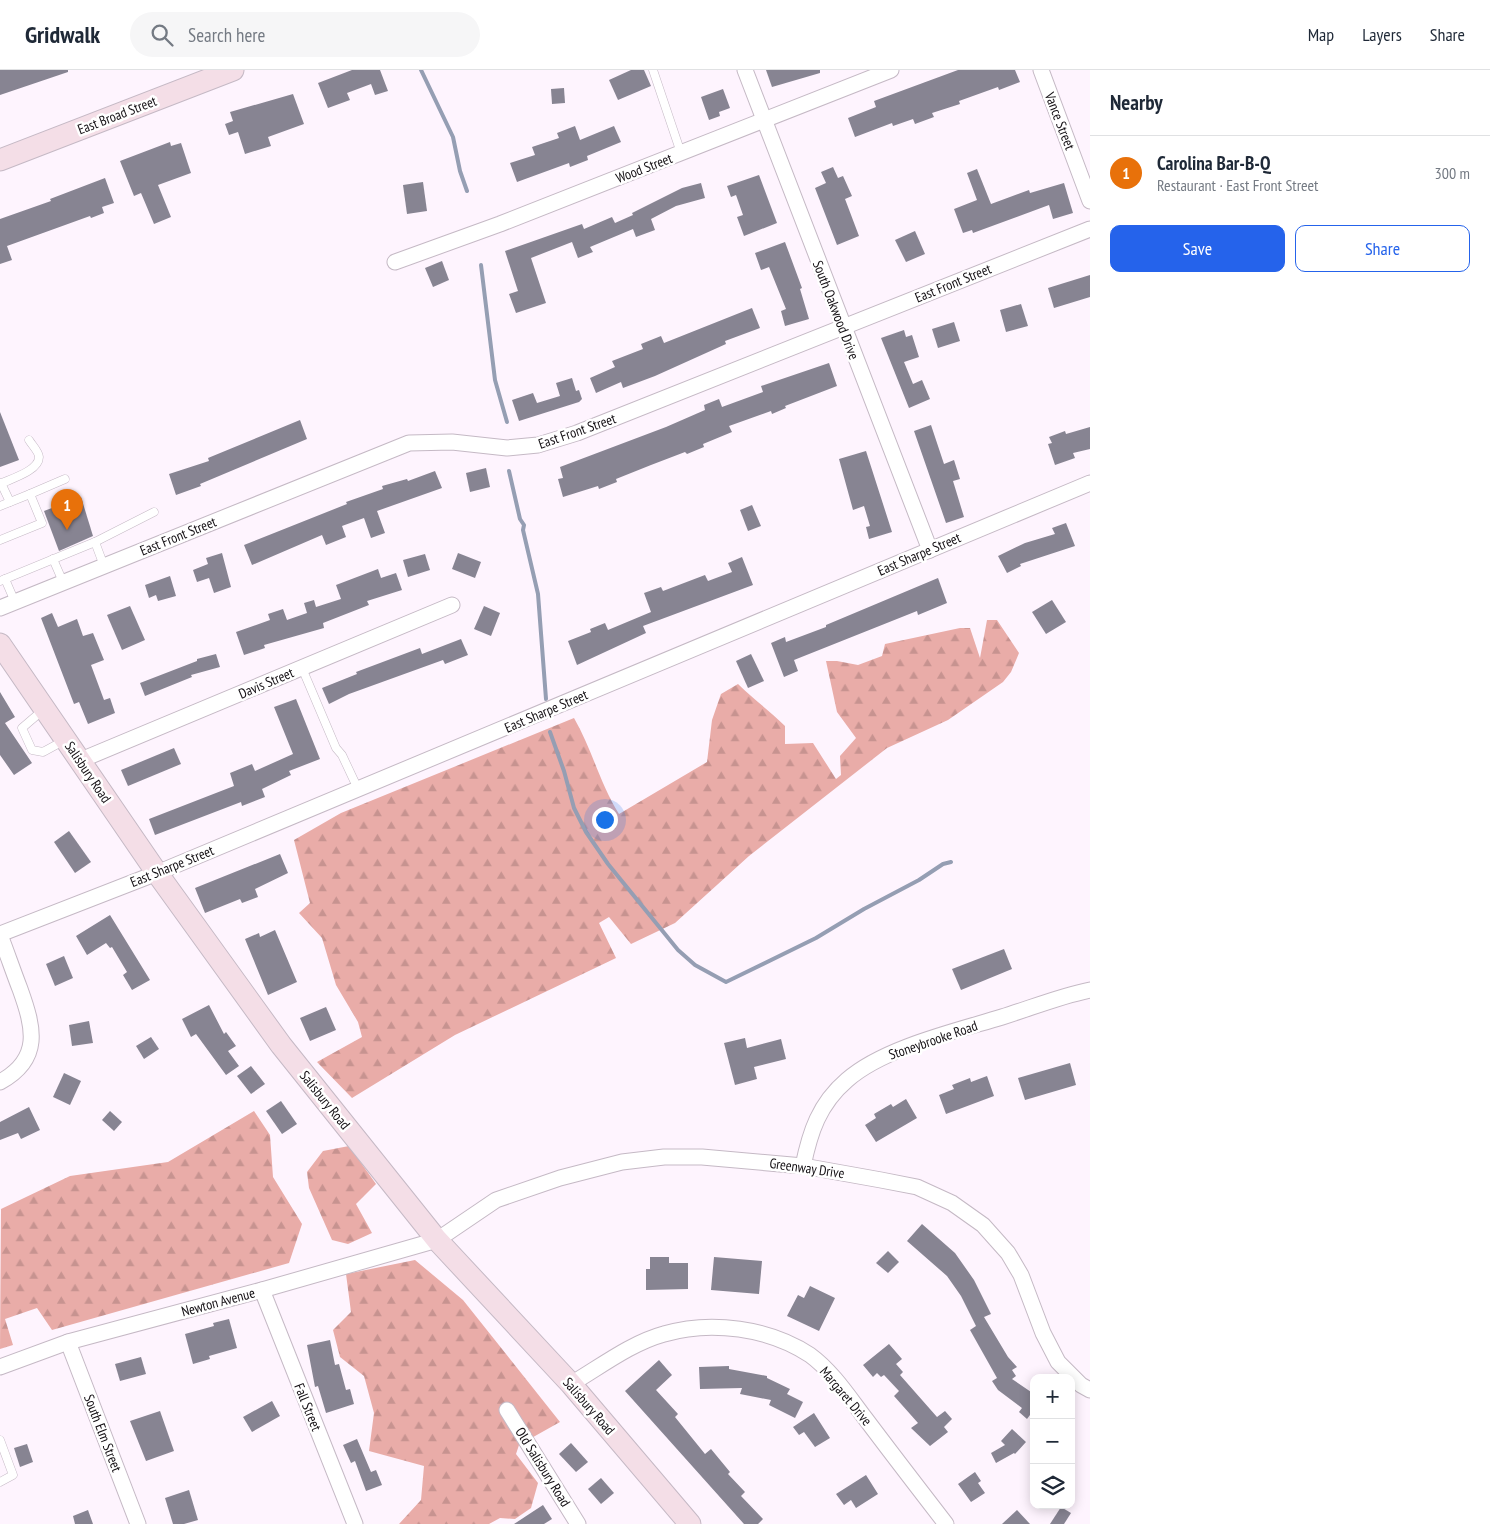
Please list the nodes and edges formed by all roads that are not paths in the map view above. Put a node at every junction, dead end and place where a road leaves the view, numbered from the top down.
1 (234, 70) edge
2 (652, 70) edge
3 (745, 70) edge
4 (891, 70) edge
5 (1041, 70) edge
6 (208, 75) edge
7 (764, 121) junction
8 (681, 153) junction
9 (0, 160) edge
10 (1090, 201) edge
11 (1090, 229) edge
12 (396, 262) dead end
13 (842, 327) junction
14 (29, 440) dead end
15 (65, 480) dead end
16 (1090, 483) edge
17 (1, 484) edge
18 (30, 494) junction
19 (10, 502) junction
20 (0, 506) edge
21 (154, 512) dead end
22 (0, 540) edge
23 (95, 542) junction
24 (930, 550) junction
25 (53, 560) junction
26 (104, 566) junction
27 (3, 580) edge
28 (63, 582) junction
29 (15, 602) junction
30 (452, 605) dead end
31 (0, 608) edge
32 (0, 646) edge
33 (302, 668) junction
34 (45, 709) junction
35 (66, 740) junction
36 (80, 760) junction
37 (358, 789) junction
38 (157, 873) junction
39 (0, 935) edge
40 (1090, 990) edge
41 (0, 1082) edge
42 (803, 1166) junction
43 (437, 1240) junction
44 (262, 1290) junction
45 (68, 1342) junction
46 (0, 1367) edge
47 (571, 1384) junction
48 (1090, 1390) edge
49 (507, 1410) dead end
50 (0, 1440) edge
51 (0, 1482) edge
52 (684, 1521) edge
53 (138, 1524) edge
54 (354, 1524) edge
55 (578, 1524) edge
56 (946, 1524) edge

1 - 6 street, East Broad Street
2 - 8 lane
3 - 7 street, South Oakwood Drive
4 - 7 street, Wood Street
5 - 10 street, Vance Street
6 - 9 street, East Broad Street
7 - 8 street, Wood Street
7 - 13 street, South Oakwood Drive
8 - 12 street, Wood Street
11 - 13 street, East Front Street
13 - 24 street, South Oakwood Drive
13 - 26 street, East Front Street
14 - 17 lane
15 - 18 lane
16 - 24 street, East Sharpe Street
17 - 19 lane
18 - 19 lane
18 - 22 lane
19 - 20 lane
21 - 23 lane
23 - 25 lane
23 - 26 lane
24 - 37 street, East Sharpe Street
25 - 27 lane
25 - 28 lane
26 - 28 street, East Front Street
27 - 29 lane
28 - 29 street, East Front Street
29 - 31 street, East Front Street
30 - 33 street, Davis Street
32 - 34 street, Salisbury Road
33 - 36 street, Davis Street
33 - 37 lane
34 - 35 street, Salisbury Road
34 - 35 lane
35 - 36 street, Salisbury Road
36 - 38 street, Salisbury Road
37 - 38 street, East Sharpe Street
38 - 39 street, East Sharpe Street
38 - 43 street, Salisbury Road
39 - 41 street
40 - 42 street, Stoneybrooke Road
42 - 43 street, Greenway Drive
42 - 48 street, Greenway Drive
43 - 44 street, Newton Avenue
43 - 47 street, Salisbury Road
44 - 45 street, Newton Avenue
44 - 54 street, Fall Street
45 - 46 street, Newton Avenue
45 - 53 street, South Elm Street
47 - 52 street, Salisbury Road
47 - 56 street, Margaret Drive
49 - 55 street, Old Salisbury Road
50 - 51 lane

